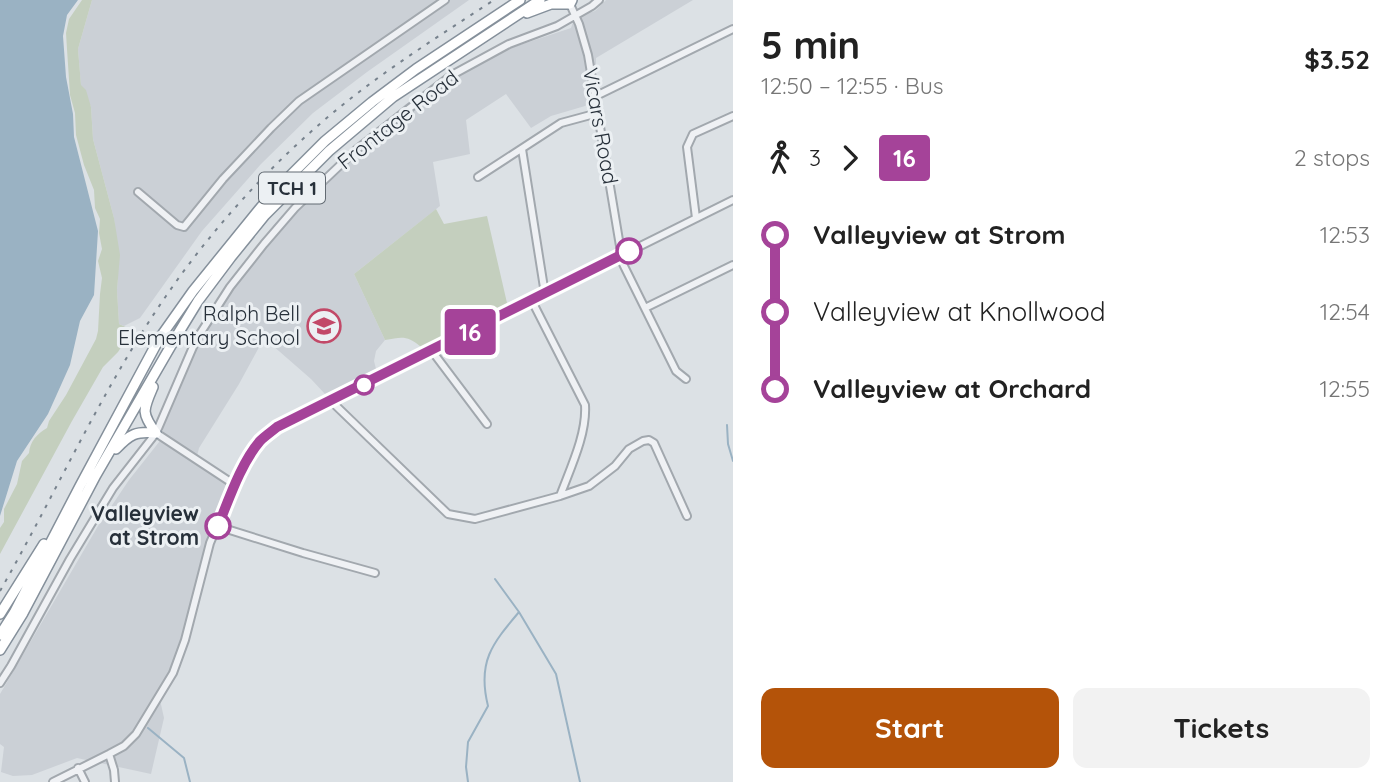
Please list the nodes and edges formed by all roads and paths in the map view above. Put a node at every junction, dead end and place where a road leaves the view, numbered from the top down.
1 (445, 0) edge
2 (520, 0) edge
3 (540, 0) edge
4 (599, 0) edge
5 (570, 1) edge
6 (575, 16) junction
7 (516, 17) junction
8 (733, 29) edge
9 (596, 96) junction
10 (598, 113) junction
11 (733, 116) edge
12 (522, 149) junction
13 (478, 177) dead end
14 (138, 192) dead end
15 (733, 200) edge
16 (696, 218) junction
17 (622, 255) junction
18 (733, 265) edge
19 (545, 294) junction
20 (532, 301) junction
21 (645, 308) junction
22 (176, 337) junction
23 (432, 351) junction
24 (686, 379) dead end
25 (129, 394) junction
26 (331, 401) junction
27 (130, 418) junction
28 (487, 424) dead end
29 (156, 433) junction
30 (96, 475) junction
31 (235, 485) junction
32 (80, 486) junction
33 (560, 496) junction
34 (687, 516) dead end
35 (218, 526) junction
36 (375, 573) dead end
37 (0, 614) edge
38 (0, 635) edge
39 (0, 650) edge
40 (0, 683) edge
41 (109, 754) junction
42 (78, 768) junction
43 (53, 782) edge
44 (85, 782) edge
45 (115, 782) edge

1 - 14 street
2 - 25 highway, TCH 1
3 - 7 highway, TCH 1
4 - 6 street, Frontage Road
5 - 6 street, Vicars Road
5 - 7 highway
6 - 9 street, Vicars Road
6 - 29 street, Frontage Road
7 - 22 highway, TCH 1
8 - 9 street
9 - 10 street, Vicars Road
10 - 12 street
10 - 17 street, Vicars Road
11 - 16 street
12 - 13 street
12 - 19 street
15 - 16 street
16 - 17 street
17 - 19 street
17 - 21 street, Vicars Road
18 - 21 street
19 - 20 street
20 - 23 street
20 - 33 street
21 - 24 street, Vicars Road
22 - 27 highway, TCH 1
22 - 29 highway
23 - 26 street
23 - 28 street
25 - 27 highway
25 - 32 highway, TCH 1
26 - 31 street
26 - 33 street
27 - 29 highway
27 - 30 highway, TCH 1
29 - 30 highway
29 - 31 street
29 - 40 street, Frontage Road
30 - 39 highway, TCH 1
31 - 35 street
32 - 37 highway
32 - 38 highway, TCH 1
33 - 34 street
35 - 36 street
35 - 41 street
41 - 42 street
41 - 45 street
42 - 43 street
42 - 44 street

